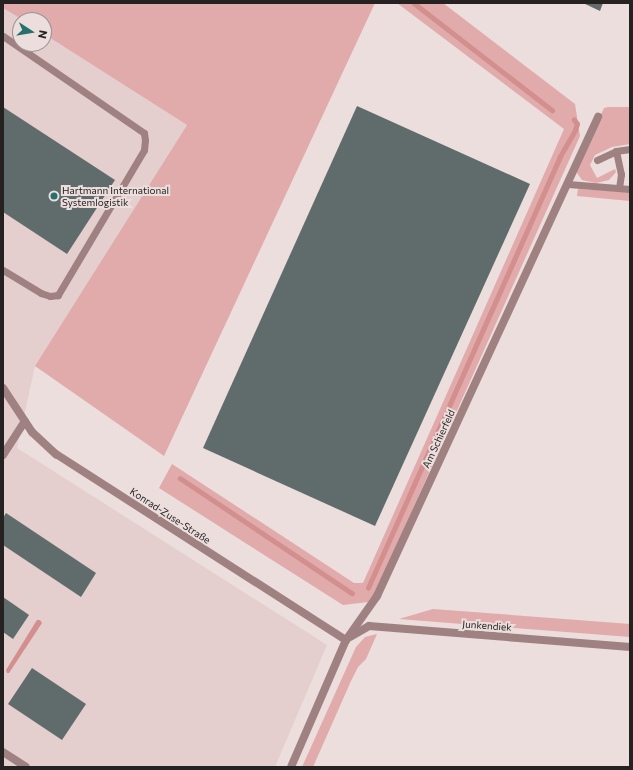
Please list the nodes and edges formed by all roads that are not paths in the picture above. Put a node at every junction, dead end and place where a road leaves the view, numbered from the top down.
1 (3, 36) edge
2 (598, 116) dead end
3 (630, 149) edge
4 (616, 152) junction
5 (597, 160) dead end
6 (568, 184) junction
7 (619, 188) junction
8 (630, 189) edge
9 (3, 270) edge
10 (3, 388) edge
11 (25, 421) junction
12 (3, 455) edge
13 (346, 640) junction
14 (630, 647) edge
15 (3, 752) edge
16 (26, 767) edge
17 (291, 767) edge

1 - 9 lane
2 - 6 street, Am Schierfeld
3 - 4 lane
4 - 5 lane
4 - 7 lane
6 - 7 lane
6 - 13 street, Am Schierfeld
7 - 8 lane
10 - 11 street, Konrad-Zuse-Straße
11 - 12 street
11 - 13 street, Konrad-Zuse-Straße
13 - 14 street, Junkendiek
13 - 17 street, Am Schierfeld
15 - 16 street

